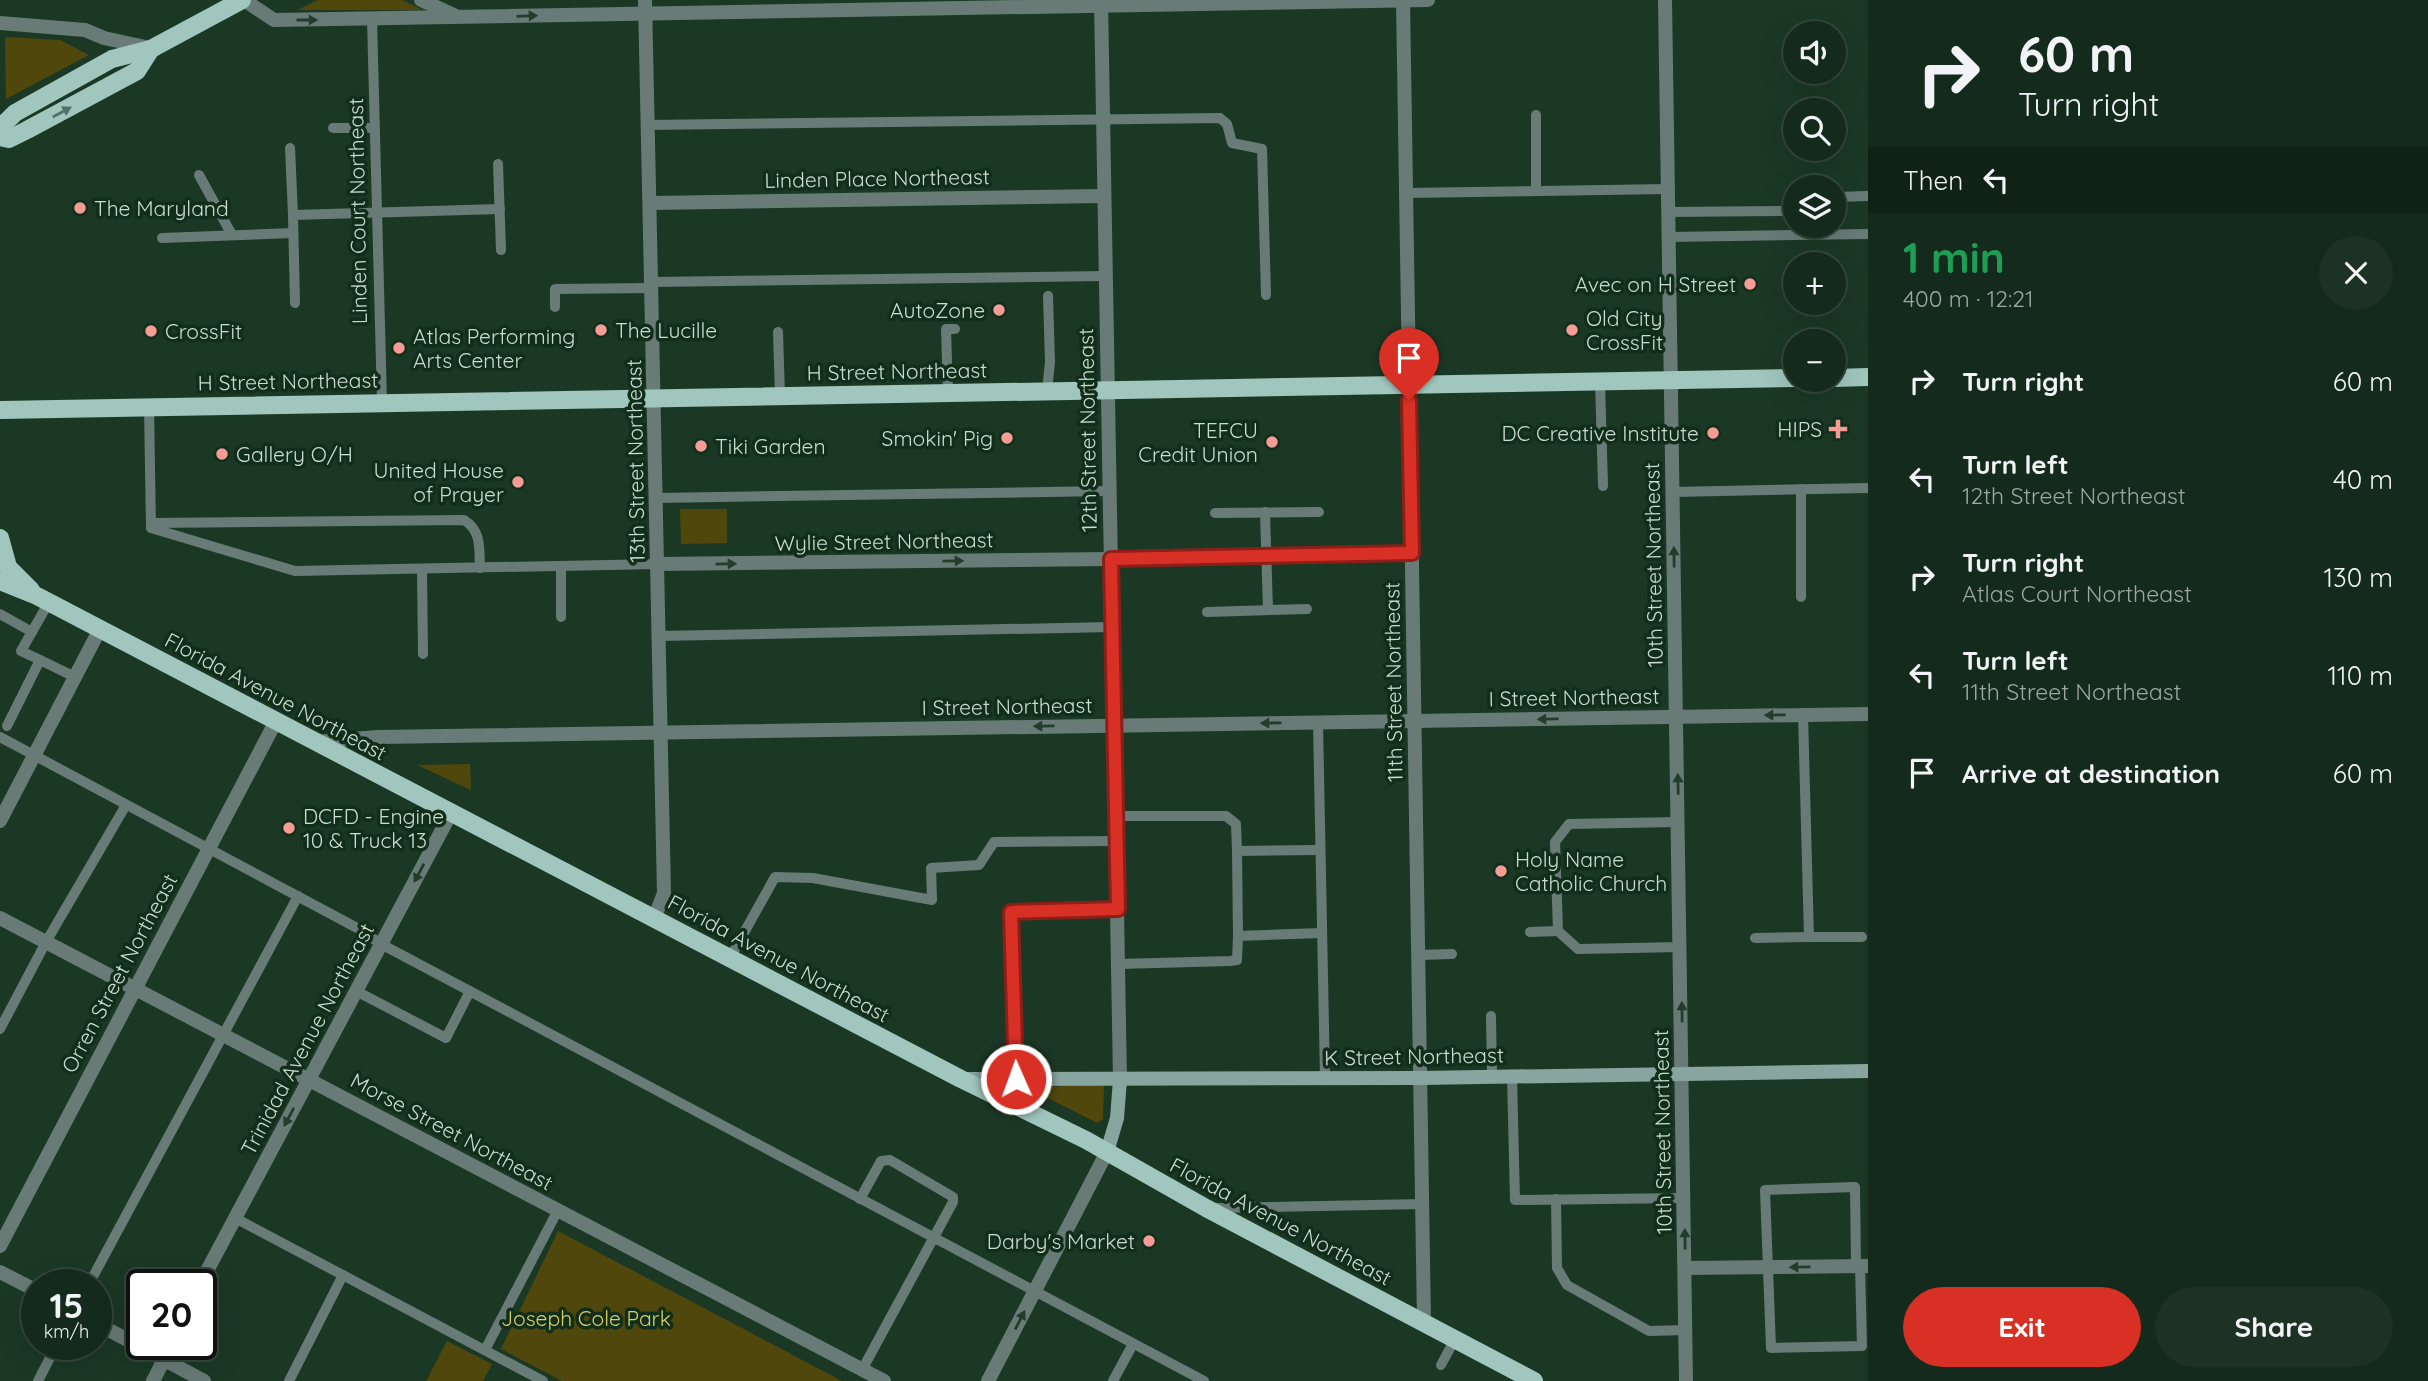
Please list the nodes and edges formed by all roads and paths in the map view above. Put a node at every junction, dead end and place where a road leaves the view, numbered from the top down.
1 (243, 0) edge
2 (421, 0) edge
3 (1403, 0) edge
4 (1428, 0) edge
5 (1665, 0) edge
6 (1101, 3) edge
7 (752, 5) edge
8 (645, 6) edge
9 (459, 17) junction
10 (372, 19) junction
11 (0, 23) edge
12 (151, 49) junction
13 (1536, 115) dead end
14 (1103, 120) junction
15 (648, 125) junction
16 (0, 128) edge
17 (333, 128) dead end
18 (374, 128) junction
19 (0, 137) edge
20 (290, 148) dead end
21 (498, 164) dead end
22 (199, 175) dead end
23 (1668, 190) junction
24 (1536, 191) junction
25 (1406, 193) junction
26 (1104, 196) junction
27 (1868, 196) edge
28 (1846, 197) edge
29 (650, 203) junction
30 (500, 209) junction
31 (1783, 211) edge
32 (1668, 212) junction
33 (377, 213) junction
34 (293, 215) junction
35 (293, 233) junction
36 (1868, 234) edge
37 (232, 235) junction
38 (1669, 237) junction
39 (162, 238) dead end
40 (501, 250) dead end
41 (1105, 276) junction
42 (652, 285) junction
43 (1266, 295) dead end
44 (1048, 296) dead end
45 (295, 303) dead end
46 (555, 307) dead end
47 (955, 329) dead end
48 (778, 332) dead end
49 (1868, 377) edge
50 (1783, 378) edge
51 (1846, 378) edge
52 (1671, 381) junction
53 (1600, 382) junction
54 (1409, 385) junction
55 (1107, 390) junction
56 (1046, 391) junction
57 (948, 393) junction
58 (780, 396) junction
59 (655, 398) junction
60 (382, 402) junction
61 (149, 407) junction
62 (0, 410) edge
63 (1603, 486) dead end
64 (1868, 488) edge
65 (1801, 489) junction
66 (1110, 491) junction
67 (1673, 492) junction
68 (657, 498) junction
69 (1265, 512) junction
70 (1319, 512) dead end
71 (1215, 513) dead end
72 (151, 523) junction
73 (0, 538) edge
74 (1412, 553) junction
75 (1266, 555) junction
76 (1111, 559) junction
77 (658, 565) junction
78 (561, 566) junction
79 (480, 568) junction
80 (422, 569) junction
81 (0, 581) edge
82 (1801, 597) dead end
83 (43, 599) junction
84 (1307, 609) dead end
85 (1268, 610) junction
86 (1208, 612) dead end
87 (0, 614) edge
88 (561, 617) dead end
89 (1112, 627) junction
90 (100, 629) junction
91 (32, 632) junction
92 (659, 636) junction
93 (423, 654) dead end
94 (40, 660) junction
95 (75, 677) junction
96 (1868, 714) edge
97 (1803, 715) junction
98 (1676, 716) junction
99 (1415, 720) junction
100 (276, 721) junction
101 (1318, 722) junction
102 (1114, 725) junction
103 (7, 726) dead end
104 (662, 734) junction
105 (0, 737) edge
106 (315, 742) junction
107 (34, 755) junction
108 (127, 805) junction
109 (451, 813) junction
110 (1116, 816) junction
111 (0, 821) edge
112 (1678, 822) junction
113 (1116, 842) junction
114 (208, 848) junction
115 (1320, 850) junction
116 (1237, 851) junction
117 (298, 896) junction
118 (1118, 909) junction
119 (0, 918) edge
120 (654, 919) junction
121 (1558, 931) junction
122 (1530, 932) dead end
123 (1322, 933) junction
124 (1238, 936) junction
125 (1809, 937) junction
126 (1862, 937) dead end
127 (1755, 938) dead end
128 (46, 942) junction
129 (381, 944) junction
130 (1681, 947) junction
131 (1452, 954) dead end
132 (1419, 955) junction
133 (730, 958) junction
134 (1119, 964) junction
135 (135, 989) junction
136 (356, 991) junction
137 (470, 991) junction
138 (1491, 1016) dead end
139 (0, 1029) edge
140 (224, 1035) junction
141 (1868, 1072) edge
142 (1683, 1073) junction
143 (1512, 1076) junction
144 (1492, 1077) junction
145 (1421, 1078) junction
146 (309, 1079) junction
147 (961, 1079) junction
148 (1016, 1079) junction
149 (1325, 1079) junction
150 (1120, 1080) junction
151 (1107, 1152) junction
152 (1684, 1198) junction
153 (860, 1199) junction
154 (1556, 1199) junction
155 (1423, 1204) junction
156 (1206, 1208) junction
157 (558, 1210) junction
158 (235, 1218) junction
159 (932, 1238) junction
160 (0, 1245) edge
161 (1861, 1266) edge
162 (1767, 1267) junction
163 (1685, 1268) junction
164 (97, 1269) edge
165 (208, 1269) edge
166 (0, 1272) edge
167 (343, 1275) junction
168 (21, 1283) edge
169 (1034, 1292) junction
170 (1424, 1322) junction
171 (1686, 1330) junction
172 (112, 1332) edge
173 (1455, 1339) junction
174 (1133, 1344) junction
175 (485, 1350) junction
176 (49, 1360) edge
177 (164, 1361) junction
178 (1441, 1365) dead end
179 (862, 1370) junction
180 (38, 1381) edge
181 (153, 1381) edge
182 (204, 1381) edge
183 (289, 1381) edge
184 (543, 1381) edge
185 (884, 1381) edge
186 (988, 1381) edge
187 (1113, 1381) edge
188 (1204, 1381) edge
189 (1534, 1381) edge
190 (1686, 1381) edge

1 -> 10 street
1 - 12 main road
2 - 9 street
3 - 4 street
3 - 6 street
3 - 25 street, 11th Street Northeast
5 - 23 street, 10th Street Northeast
6 - 7 street
6 - 14 street, 12th Street Northeast
7 - 8 street
9 -> 8 street
8 - 15 street, 13th Street Northeast
9 - 10 street
10 - 18 lane, Linden Court Northeast
11 - 12 street
12 - 16 main road
19 -> 12 main road
13 - 24 lane
14 - 15 lane
14 - 26 street, 12th Street Northeast
14 - 43 lane
15 - 29 street, 13th Street Northeast
17 - 18 lane
18 - 33 lane, Linden Court Northeast
20 - 34 lane
21 - 30 lane
22 - 37 lane
23 - 24 lane
23 - 32 street, 10th Street Northeast
24 - 25 lane
25 - 54 street, 11th Street Northeast
26 - 29 street, Linden Place Northeast
26 - 41 street, 12th Street Northeast
27 - 28 lane
29 - 42 street, 13th Street Northeast
30 - 33 lane
30 - 40 lane
31 - 32 lane
32 - 38 street, 10th Street Northeast
33 - 34 lane
33 - 60 lane, Linden Court Northeast
34 - 35 lane
35 - 37 lane
35 - 45 lane
36 - 38 lane
37 - 39 lane
38 - 52 street, 10th Street Northeast
41 - 42 lane
41 - 55 street, 12th Street Northeast
42 - 46 lane
42 - 59 street, 13th Street Northeast
44 - 56 lane
47 - 57 lane
48 - 58 lane
49 - 51 main road
50 - 52 main road, H Street Northeast
52 - 53 main road, H Street Northeast
52 - 67 street, 10th Street Northeast
53 - 54 main road, H Street Northeast
53 - 63 lane
54 - 55 main road, H Street Northeast
54 - 74 street, 11th Street Northeast
55 - 56 main road, H Street Northeast
55 - 66 street, 12th Street Northeast
56 - 57 main road, H Street Northeast
57 - 58 main road, H Street Northeast
58 - 59 main road, H Street Northeast
59 - 60 main road, H Street Northeast
59 - 68 street, 13th Street Northeast
60 - 61 main road, H Street Northeast
61 - 62 main road, H Street Northeast
61 - 72 lane
64 - 65 lane
65 - 67 lane
65 - 82 lane
66 - 68 lane
66 - 76 street, 12th Street Northeast
98 -> 67 street, 10th Street Northeast
68 - 77 street, 13th Street Northeast
69 - 70 lane
69 - 71 lane
69 - 75 lane
72 - 79 lane
72 - 80 lane
73 - 83 main road
74 - 75 lane
74 - 99 street, 11th Street Northeast
75 - 76 lane
75 - 85 lane
77 -> 76 street, Wylie Street Northeast
76 - 89 street, 12th Street Northeast
77 - 78 lane
77 - 92 street, 13th Street Northeast
78 - 79 lane
78 - 88 lane
79 - 80 lane
80 - 93 lane
81 - 83 main road, Florida Avenue Northeast
83 - 90 main road, Florida Avenue Northeast
83 - 91 lane
84 - 85 lane
85 - 86 lane
87 - 91 lane
89 - 92 lane
89 - 102 street, 12th Street Northeast
90 - 95 street
90 - 100 main road, Florida Avenue Northeast
91 - 94 lane
92 - 104 street, 13th Street Northeast
94 - 95 lane
94 - 103 lane
95 - 107 street
96 - 97 street, I Street Northeast
97 -> 98 street, I Street Northeast
97 - 125 lane
98 -> 99 street, I Street Northeast
112 -> 98 street, 10th Street Northeast
99 - 101 street, I Street Northeast
99 - 132 street, 11th Street Northeast
100 - 106 main road, Florida Avenue Northeast
100 - 114 street, Orren Street Northeast
101 -> 102 street, I Street Northeast
101 - 115 lane
102 -> 104 street, I Street Northeast
102 - 110 street, 12th Street Northeast
104 - 106 street, I Street Northeast
104 - 120 street, 13th Street Northeast
105 - 107 lane
106 - 109 main road, Florida Avenue Northeast
107 - 108 lane
107 - 111 street
108 - 114 lane
108 - 128 lane
109 - 120 main road, Florida Avenue Northeast
109 -> 129 street, Trinidad Avenue Northeast
110 - 113 street, 12th Street Northeast
110 - 116 lane
112 - 121 lane
112 - 130 street, 10th Street Northeast
113 - 118 street, 12th Street Northeast
113 - 133 lane
114 - 117 lane
114 - 135 street, Orren Street Northeast
115 - 116 lane
115 - 123 lane
116 - 124 lane
117 - 129 lane
117 - 140 lane
118 - 134 street, 12th Street Northeast
118 - 148 lane
119 - 128 street, Morse Street Northeast
120 - 133 main road, Florida Avenue Northeast
121 - 122 lane
121 - 130 lane
123 - 124 lane
123 - 149 lane
124 - 134 lane
125 - 126 lane
125 - 127 lane
128 - 135 street, Morse Street Northeast
128 - 139 lane
129 - 136 street, Trinidad Avenue Northeast
129 - 137 lane
142 -> 130 street, 10th Street Northeast
131 - 132 lane
132 - 145 street, 11th Street Northeast
133 - 147 main road, Florida Avenue Northeast
134 - 150 street, 12th Street Northeast
135 - 140 street, Morse Street Northeast
135 - 160 street, Orren Street Northeast
136 - 137 lane
136 - 146 street, Trinidad Avenue Northeast
137 - 153 lane
138 - 144 lane
140 - 146 street, Morse Street Northeast
140 - 164 lane
141 - 142 main road, K Street Northeast
142 - 143 main road, K Street Northeast
142 - 152 street, 10th Street Northeast
143 - 144 main road, K Street Northeast
143 - 154 lane
144 - 145 main road, K Street Northeast
145 - 149 main road, K Street Northeast
145 - 155 street, 11th Street Northeast
146 - 157 street, Morse Street Northeast
146 -> 158 street, Trinidad Avenue Northeast
147 - 148 main road, K Street Northeast
147 - 151 main road, Florida Avenue Northeast
148 - 150 main road, K Street Northeast
149 - 150 main road, K Street Northeast
150 - 151 main road, 12th Street Northeast
151 - 156 main road, Florida Avenue Northeast
151 - 169 street
152 - 154 lane
163 -> 152 street, 10th Street Northeast
153 - 159 lane
153 - 159 lane
154 - 171 lane
155 - 156 lane
155 - 170 street, 11th Street Northeast
156 - 170 main road, Florida Avenue Northeast
157 - 175 lane
157 - 179 street, Morse Street Northeast
158 - 165 street, Trinidad Avenue Northeast
158 - 167 lane
159 - 169 lane
159 - 179 lane
161 -> 162 street
161 - 162 lane
161 - 162 lane
162 - 163 street
163 - 171 street, 10th Street Northeast
166 - 168 street
167 - 175 lane
167 - 183 lane
169 - 174 lane
186 -> 169 street
170 - 173 main road, Florida Avenue Northeast
171 - 190 street, 10th Street Northeast
172 - 177 street
173 - 178 lane
173 - 189 main road, Florida Avenue Northeast
174 - 187 lane
174 - 188 lane
175 - 184 lane
176 - 180 lane
177 - 181 street
177 - 182 street
179 - 185 street, Morse Street Northeast

